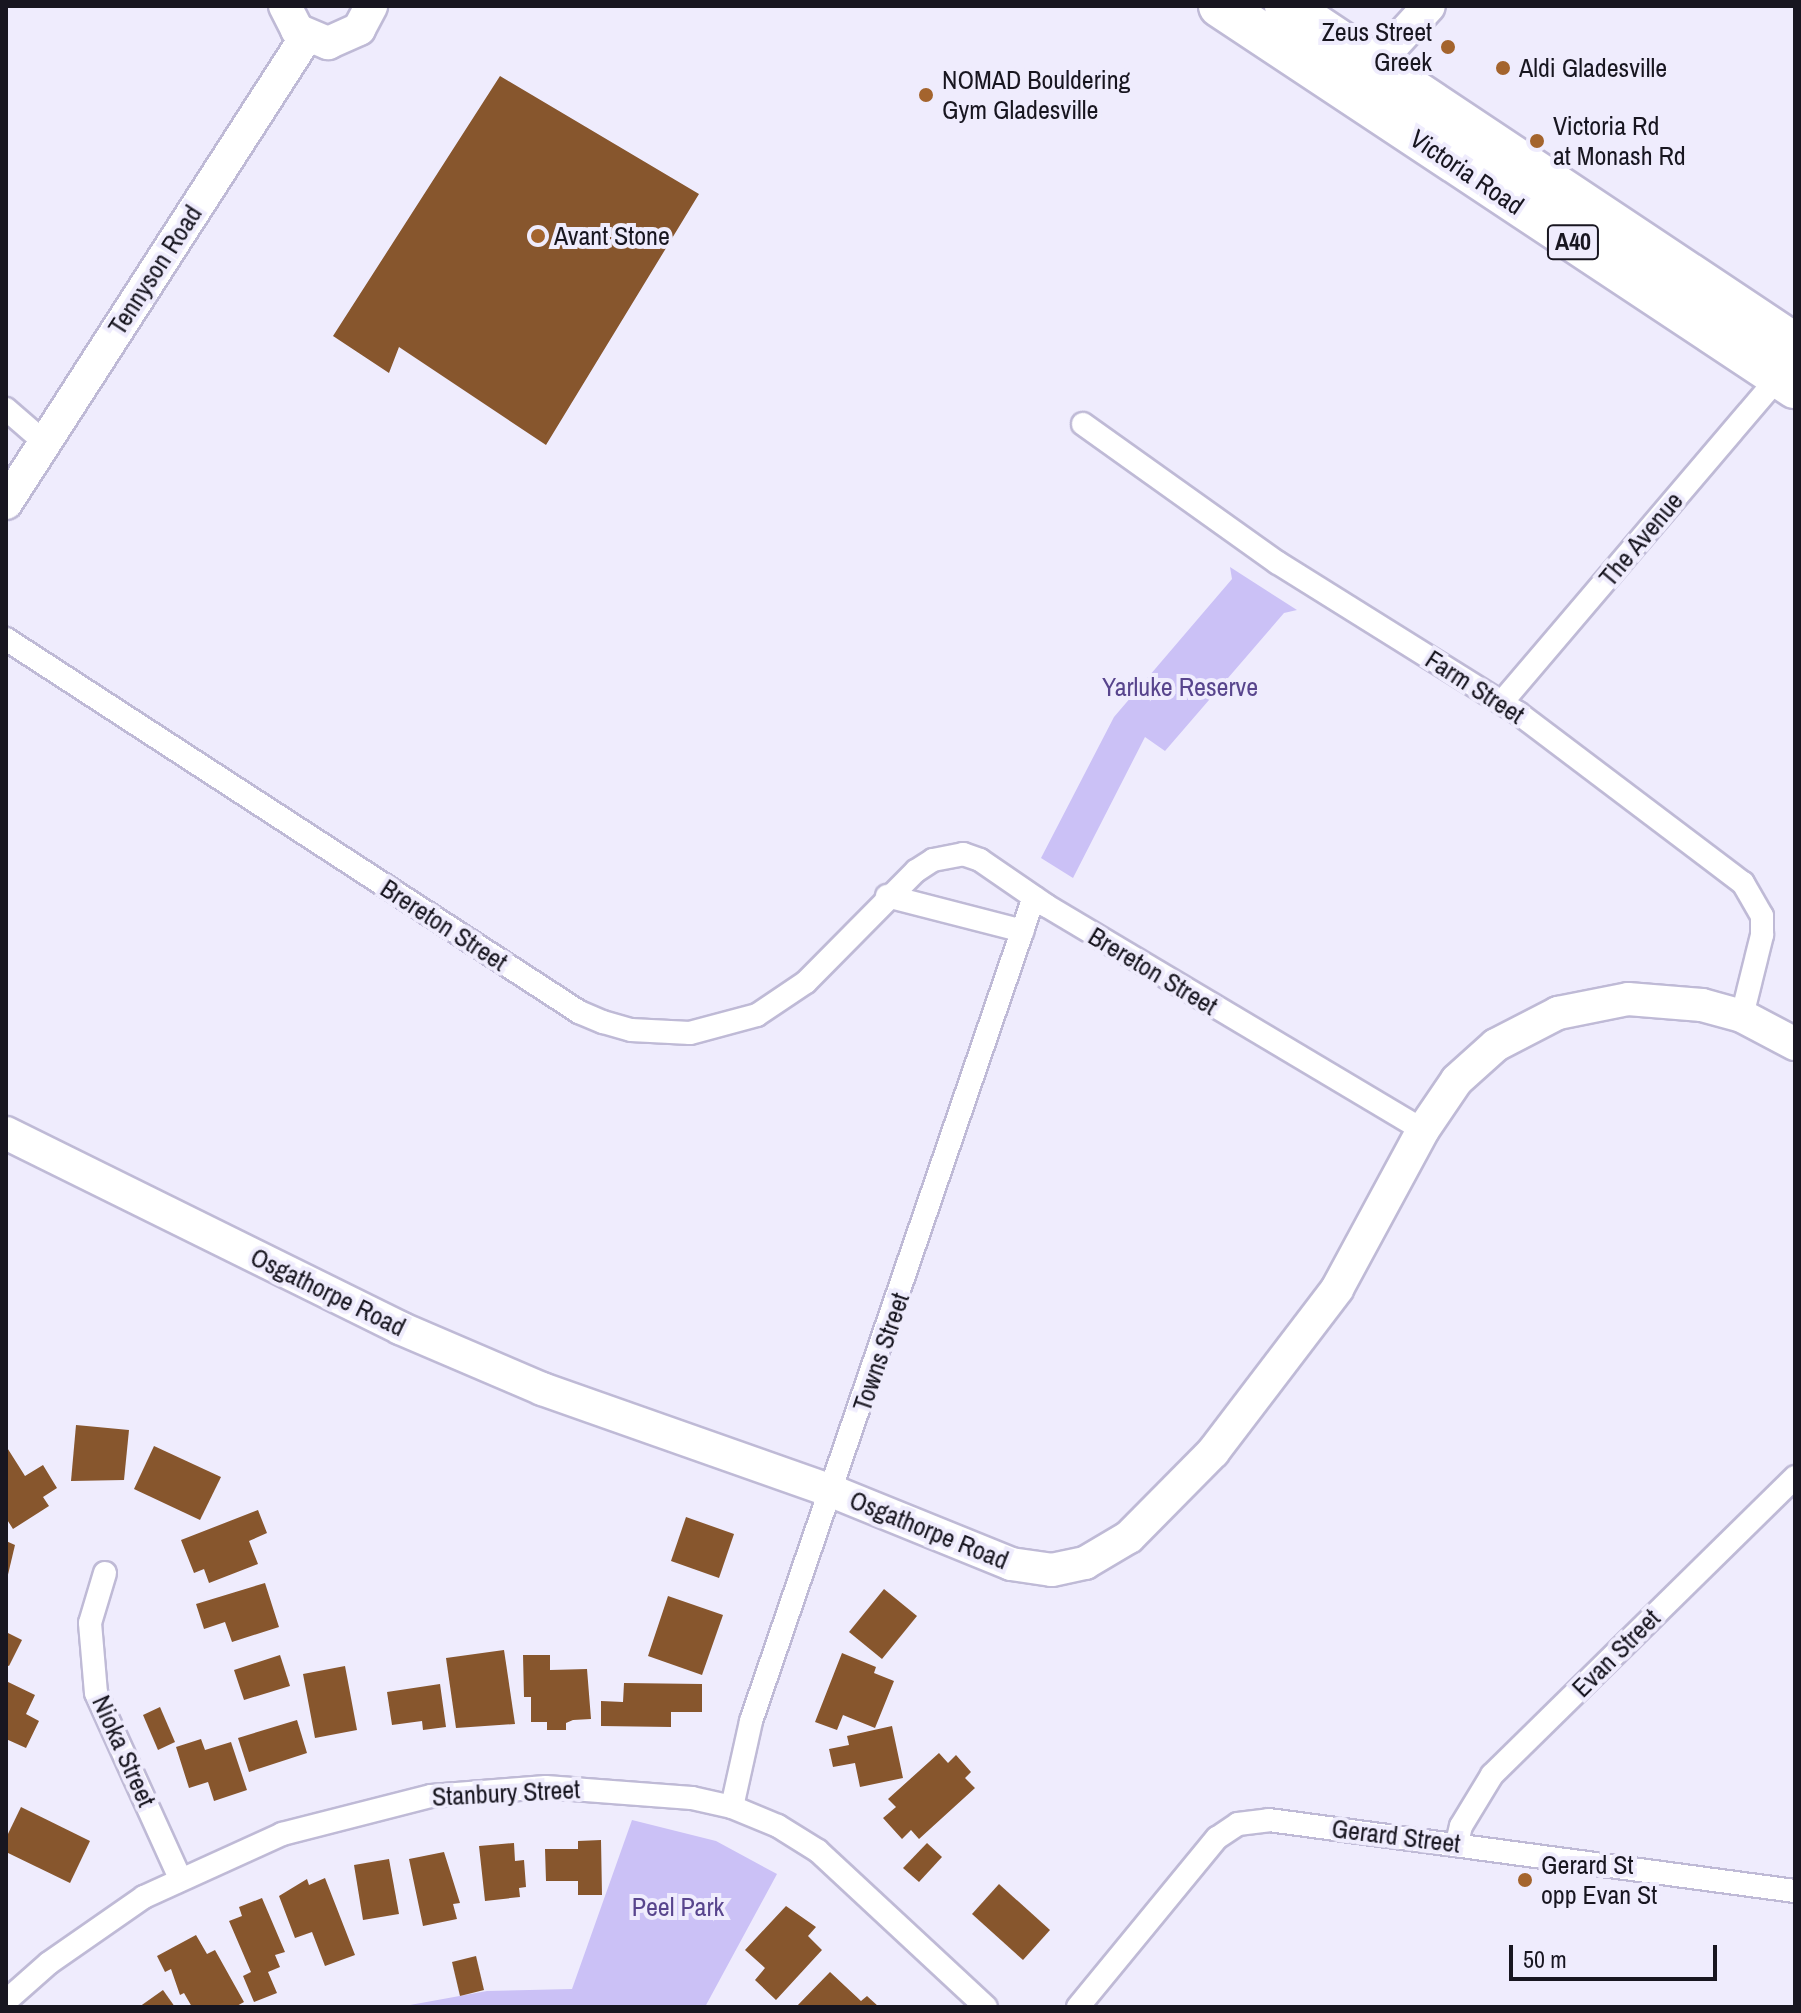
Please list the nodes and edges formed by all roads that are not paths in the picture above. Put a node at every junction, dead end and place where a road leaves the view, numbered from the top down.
1 (285, 6) edge
2 (371, 6) edge
3 (1220, 6) edge
4 (1286, 6) edge
5 (1429, 6) edge
6 (306, 37) junction
7 (1362, 79) junction
8 (1790, 370) edge
9 (6, 409) edge
10 (1083, 424) dead end
11 (43, 441) junction
12 (6, 503) edge
13 (6, 639) edge
14 (1502, 702) junction
15 (887, 896) junction
16 (1034, 897) junction
17 (1023, 931) junction
18 (1742, 1016) junction
19 (1795, 1044) edge
20 (1423, 1130) junction
21 (6, 1133) edge
22 (1795, 1477) edge
23 (834, 1492) junction
24 (105, 1573) dead end
25 (732, 1807) junction
26 (1457, 1843) junction
27 (180, 1878) junction
28 (1795, 1891) edge
29 (6, 2001) edge
30 (986, 2007) edge
31 (1078, 2007) edge

1 - 6 street
2 - 6 street
3 - 7 highway, Victoria Road / A40
4 - 7 highway, Victoria Road / A40
5 - 7 street
6 - 11 street, Tennyson Road
7 - 8 highway, Victoria Road / A40
8 - 14 street, The Avenue
9 - 11 street
10 - 14 street, Farm Street
11 - 12 street, Tennyson Road
13 - 15 street, Brereton Street
14 - 18 street, Farm Street
15 - 16 street, Brereton Street
15 - 17 street
16 - 17 street, Towns Street
16 - 20 street, Brereton Street
17 - 23 street, Towns Street
18 - 19 street, Osgathorpe Road
18 - 20 street, Osgathorpe Road
20 - 23 street, Osgathorpe Road
21 - 23 street, Osgathorpe Road
22 - 26 street, Evan Street
23 - 25 street, Towns Street
24 - 27 street, Nioka Street
25 - 27 street, Stanbury Street
25 - 30 street, Stanbury Street
26 - 28 street, Gerard Street
26 - 31 street, Gerard Street
27 - 29 street, Stanbury Street

